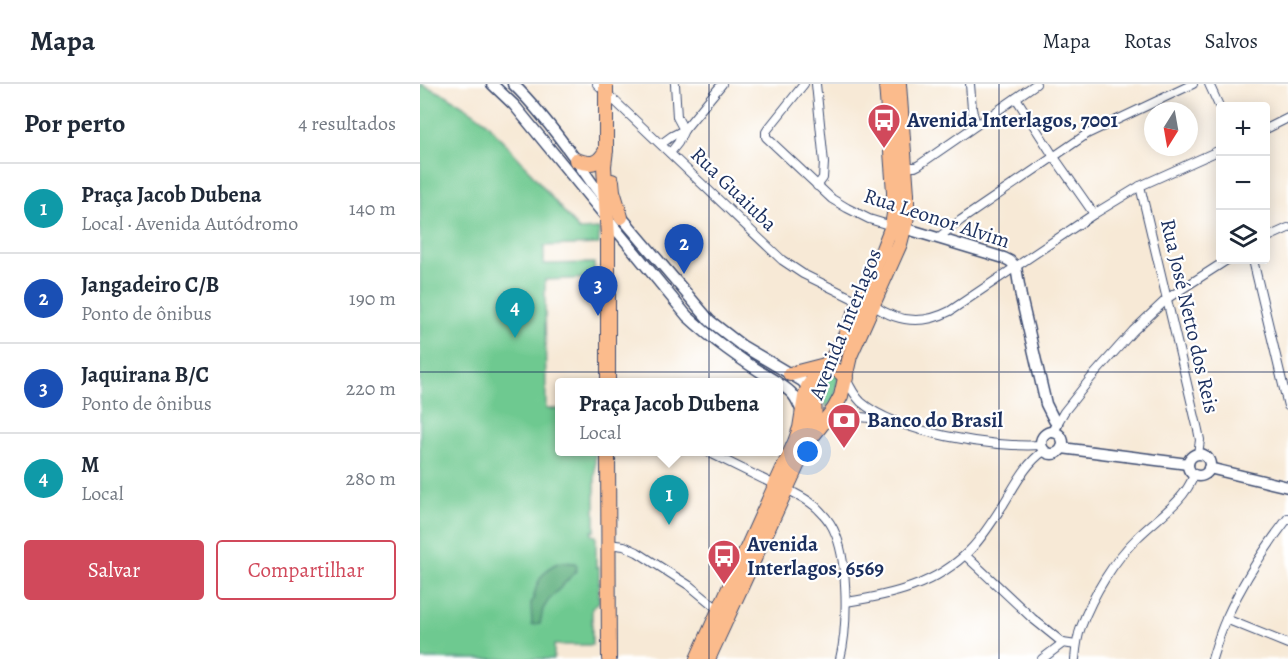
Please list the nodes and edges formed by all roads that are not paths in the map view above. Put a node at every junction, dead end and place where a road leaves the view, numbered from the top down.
1 (492, 84) edge
2 (513, 84) edge
3 (675, 84) edge
4 (722, 84) edge
5 (804, 84) edge
6 (816, 84) edge
7 (886, 84) edge
8 (899, 84) edge
9 (970, 84) edge
10 (1036, 84) edge
11 (1193, 84) edge
12 (1209, 84) edge
13 (603, 87) edge
14 (1016, 98) junction
15 (1218, 102) edge
16 (1288, 118) edge
17 (976, 125) junction
18 (1270, 127) edge
19 (684, 130) junction
20 (661, 144) junction
21 (606, 150) junction
22 (1216, 152) edge
23 (670, 153) junction
24 (1054, 157) junction
25 (576, 160) junction
26 (906, 167) junction
27 (817, 186) junction
28 (1140, 186) junction
29 (605, 200) junction
30 (1094, 214) junction
31 (614, 218) junction
32 (898, 227) junction
33 (1288, 228) edge
34 (1270, 236) edge
35 (938, 238) junction
36 (1221, 264) edge
37 (1254, 264) edge
38 (1016, 267) junction
39 (1168, 298) junction
40 (866, 303) junction
41 (753, 353) junction
42 (747, 364) junction
43 (825, 365) junction
44 (790, 374) junction
45 (608, 378) edge
46 (770, 378) edge
47 (846, 378) junction
48 (783, 386) edge
49 (808, 387) junction
50 (1288, 406) edge
51 (802, 413) junction
52 (891, 420) junction
53 (825, 421) junction
54 (1055, 428) junction
55 (808, 442) junction
56 (1042, 448) junction
57 (1062, 448) junction
58 (1198, 454) junction
59 (608, 456) edge
60 (716, 456) edge
61 (1188, 464) junction
62 (1209, 468) junction
63 (1194, 475) junction
64 (781, 487) junction
65 (1288, 487) edge
66 (1288, 518) edge
67 (608, 544) junction
68 (964, 555) junction
69 (846, 602) junction
70 (719, 610) junction
71 (1226, 619) junction
72 (1063, 644) junction
73 (1288, 644) edge
74 (1076, 645) junction
75 (609, 659) edge
76 (697, 659) edge
77 (708, 659) edge
78 (840, 659) edge
79 (1042, 659) edge
80 (1075, 659) edge
81 (1212, 659) edge

1 - 31 street
2 - 25 street
3 - 19 street
4 - 19 street
5 - 27 street, Rua Leonor Alvim
6 - 27 street
7 - 32 main road, Avenida Interlagos
8 - 26 main road, Avenida Interlagos
9 - 17 street
10 - 14 street
11 - 24 street
12 - 15 street
13 - 20 street, Rua Guaiuba
13 - 21 main road
14 - 17 street
14 - 24 street
16 - 18 street
17 - 26 street
19 - 20 street
19 - 23 street
20 - 23 street, Rua Guaiuba
21 - 25 main road
21 - 29 main road
21 - 31 main road
22 - 28 street, Rua Guaiuba
23 - 40 street, Rua Guaiuba
24 - 30 street
24 - 35 street
25 - 29 street
26 - 32 main road, Avenida Interlagos
27 - 32 street, Rua Leonor Alvim
28 - 30 street, Rua Guaiuba
28 - 39 street, Rua José Netto dos Reis
29 - 31 main road
30 - 38 street, Rua Guaiuba
31 - 41 street
31 - 42 street
31 - 45 main road
32 - 35 street, Rua Leonor Alvim
32 - 40 main road, Avenida Interlagos
33 - 34 street
35 - 38 street, Rua Leonor Alvim
36 - 39 street
37 - 50 street
38 - 40 street, Rua Guaiuba
38 - 54 street
39 - 54 street
39 - 58 street, Rua José Netto dos Reis
40 - 43 main road, Avenida Interlagos
40 - 47 main road, Avenida Interlagos
41 - 42 street
41 - 44 street
42 - 46 street
43 - 44 main road
43 - 47 main road
43 - 49 main road, Avenida Interlagos
44 - 49 street
47 - 52 street
47 - 53 main road, Avenida Interlagos
48 - 51 street
49 - 51 main road, Avenida Interlagos
49 - 55 main road
51 - 64 main road, Avenida Interlagos
52 - 53 street
52 - 56 street
53 - 55 main road, Avenida Interlagos
54 - 56 street
54 - 57 street
55 - 64 main road, Avenida Interlagos
56 - 57 street
56 - 68 street
57 - 61 street
58 - 61 street
58 - 62 street
59 - 67 main road
60 - 64 street
61 - 63 street
62 - 63 street
62 - 65 street
63 - 74 street
64 - 69 street
64 - 70 main road, Avenida Interlagos
64 - 77 main road, Avenida Interlagos
66 - 71 street
67 - 70 street
67 - 75 main road
68 - 69 street
68 - 72 street
69 - 78 street
70 - 76 main road, Avenida Interlagos
71 - 73 street
71 - 81 street
72 - 74 street
72 - 79 street
74 - 80 street

